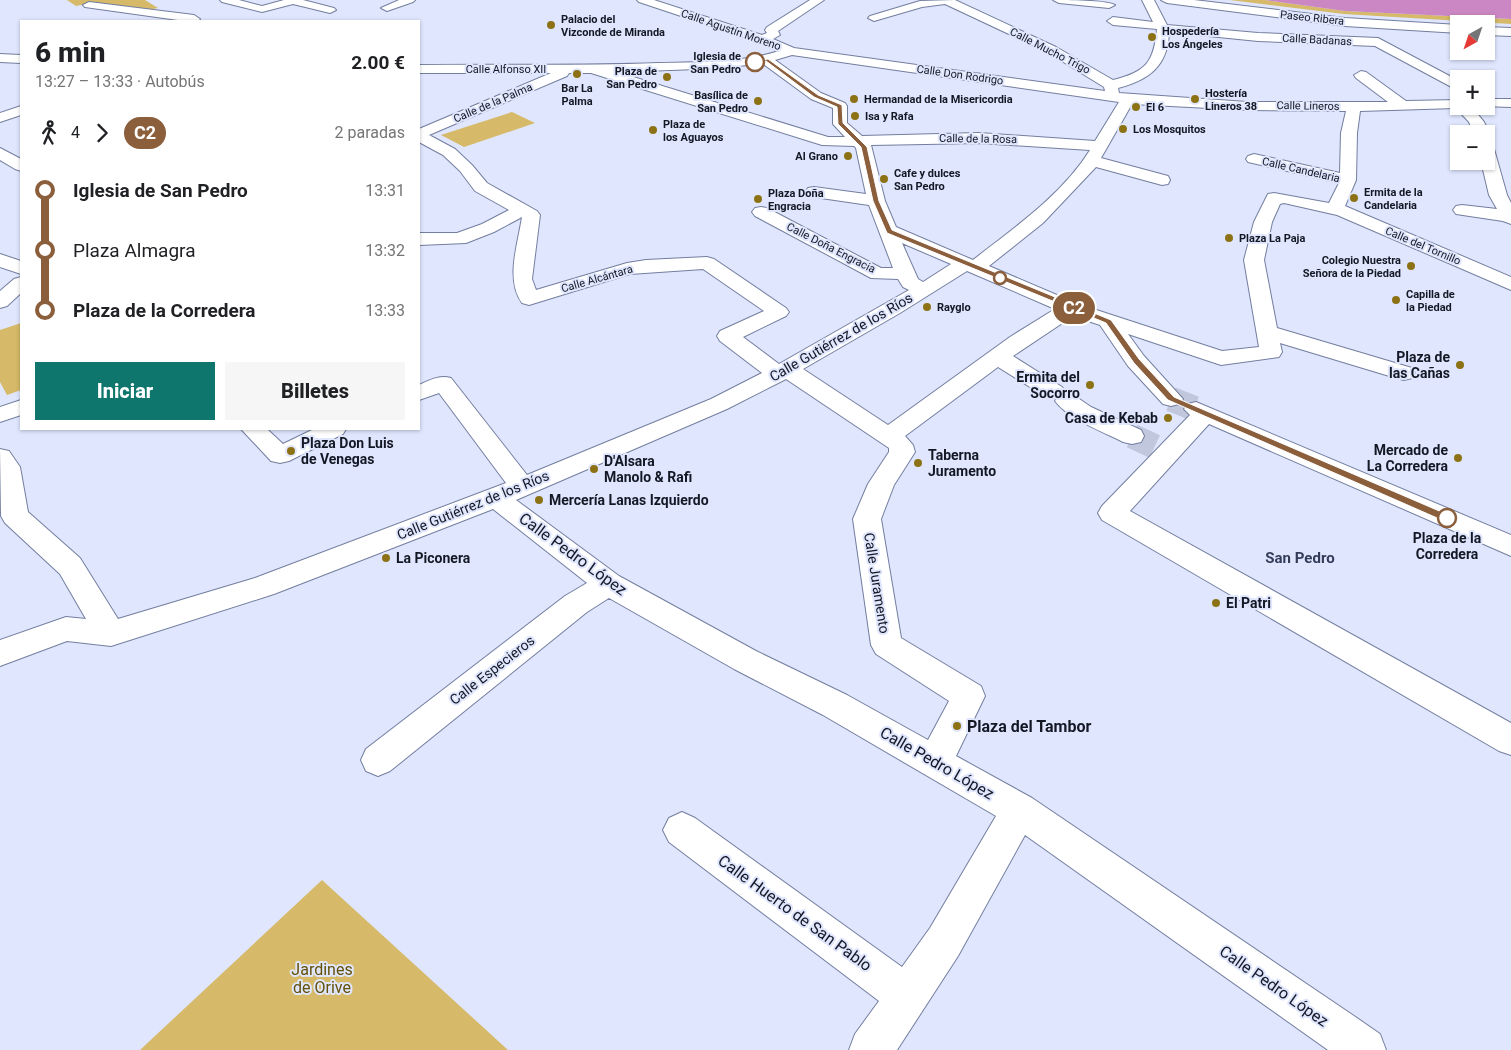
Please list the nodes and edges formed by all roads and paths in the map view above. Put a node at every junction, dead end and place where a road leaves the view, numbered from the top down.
1 (295, 0) edge
2 (408, 0) edge
3 (643, 0) edge
4 (818, 0) edge
5 (946, 0) edge
6 (1059, 0) edge
7 (1167, 0) edge
8 (90, 4) dead end
9 (223, 5) edge
10 (1151, 5) edge
11 (387, 8) dead end
12 (330, 10) dead end
13 (978, 15) junction
14 (874, 18) dead end
15 (195, 19) edge
16 (957, 21) dead end
17 (1113, 21) dead end
18 (1162, 27) junction
19 (1450, 28) edge
20 (1495, 31) edge
21 (1509, 33) edge
22 (761, 39) junction
23 (791, 51) junction
24 (0, 58) edge
25 (20, 59) edge
26 (767, 60) junction
27 (420, 69) edge
28 (567, 70) junction
29 (593, 70) junction
30 (1361, 75) dead end
31 (1450, 82) edge
32 (1117, 94) junction
33 (1495, 103) edge
34 (1511, 103) edge
35 (1450, 104) edge
36 (1403, 106) junction
37 (1349, 107) junction
38 (20, 110) edge
39 (1472, 115) edge
40 (0, 118) edge
41 (1479, 125) edge
42 (420, 135) edge
43 (420, 136) edge
44 (856, 140) junction
45 (0, 153) edge
46 (1095, 154) junction
47 (1254, 159) dead end
48 (20, 165) edge
49 (1491, 170) edge
50 (1162, 180) dead end
51 (1348, 180) junction
52 (814, 192) dead end
53 (876, 201) junction
54 (1334, 209) junction
55 (522, 210) junction
56 (1462, 210) dead end
57 (761, 212) dead end
58 (1510, 218) edge
59 (889, 231) junction
60 (420, 238) edge
61 (0, 260) edge
62 (970, 266) junction
63 (20, 268) edge
64 (914, 281) junction
65 (20, 284) edge
66 (1511, 284) edge
67 (0, 302) edge
68 (1071, 308) junction
69 (1108, 321) junction
70 (1267, 332) junction
71 (998, 357) junction
72 (782, 371) junction
73 (1404, 373) dead end
74 (420, 392) edge
75 (1171, 398) tunnel mouth
76 (20, 407) edge
77 (0, 415) edge
78 (254, 430) edge
79 (332, 430) edge
80 (1132, 436) tunnel mouth
81 (888, 437) junction
82 (0, 456) edge
83 (522, 486) junction
84 (496, 498) junction
85 (1511, 546) edge
86 (609, 584) junction
87 (111, 634) junction
88 (0, 653) edge
89 (1511, 740) edge
90 (378, 760) dead end
91 (935, 761) junction
92 (1019, 810) junction
93 (682, 830) dead end
94 (907, 996) junction
95 (871, 1050) edge
96 (1364, 1050) edge

1 - 9 street
1 - 12 street
2 - 11 street
3 - 22 street, Calle Agustín Moreno
4 - 22 street
5 - 13 street, Calle Mucho Trigo
5 - 14 street, Calle Mucho Trigo
6 - 10 street
7 - 19 street, Paseo Ribera
8 - 15 street
10 - 18 street
13 - 16 street
13 - 32 street, Calle Mucho Trigo
17 - 18 street, Calle Badanas
18 - 31 street, Calle Badanas
18 - 32 street
20 - 21 street
22 - 23 street, Calle Agustín Moreno
23 - 26 street
23 - 32 street, Calle Don Rodrigo
24 - 25 street
26 - 29 street
26 - 44 street
27 - 28 street, Calle Alfonso XII
28 - 29 street, Calle Alfonso XII
28 - 42 street, Calle de la Palma
29 - 44 street
30 - 36 street
32 - 37 street, Calle Lineros
32 - 46 street, Calle Gutiérrez de los Ríos
33 - 34 street
35 - 36 street, Calle Lineros
36 - 37 street, Calle Lineros
37 - 51 street, Calle Candelaria
38 - 40 street
39 - 41 street
43 - 55 street
44 - 46 street, Calle de la Rosa
44 - 53 street
45 - 48 street
46 - 50 street, Calle de la Rosa
46 - 62 street, Calle Gutiérrez de los Ríos
47 - 51 street, Calle Candelaria
49 - 58 street
51 - 54 street, Calle Candelaria
52 - 53 street
53 - 59 street
54 - 66 street, Calle del Tornillo
54 - 70 street, Calle del Tornillo
55 - 60 street
55 - 72 street, Calle Alcántara
56 - 58 street
57 - 64 street, Calle Doña Engracia
59 - 62 street
59 - 64 street
61 - 63 street
62 - 64 street, Calle Gutiérrez de los Ríos
62 - 68 street
64 - 72 street, Calle Gutiérrez de los Ríos
65 - 67 street
68 - 69 street
68 - 71 street
69 - 70 street
69 - 75 street
70 - 73 street
71 - 80 street
71 - 81 street
72 - 81 street
72 - 83 street, Calle Gutiérrez de los Ríos
74 - 83 street
76 - 77 street
78 - 79 street
81 - 91 street, Calle Juramento
82 - 87 street
83 - 84 street, Calle Gutiérrez de los Ríos
84 - 86 street, Calle Pedro López
84 - 87 street, Calle Gutiérrez de los Ríos
85 - 89 street
86 - 90 street, Calle Especieros
86 - 91 street, Calle Pedro López
87 - 88 street, Calle Gutiérrez de los Ríos
91 - 92 street, Calle Pedro López
92 - 94 street
92 - 96 street, Calle Pedro López
93 - 94 street, Calle Huerto de San Pablo
94 - 95 street

